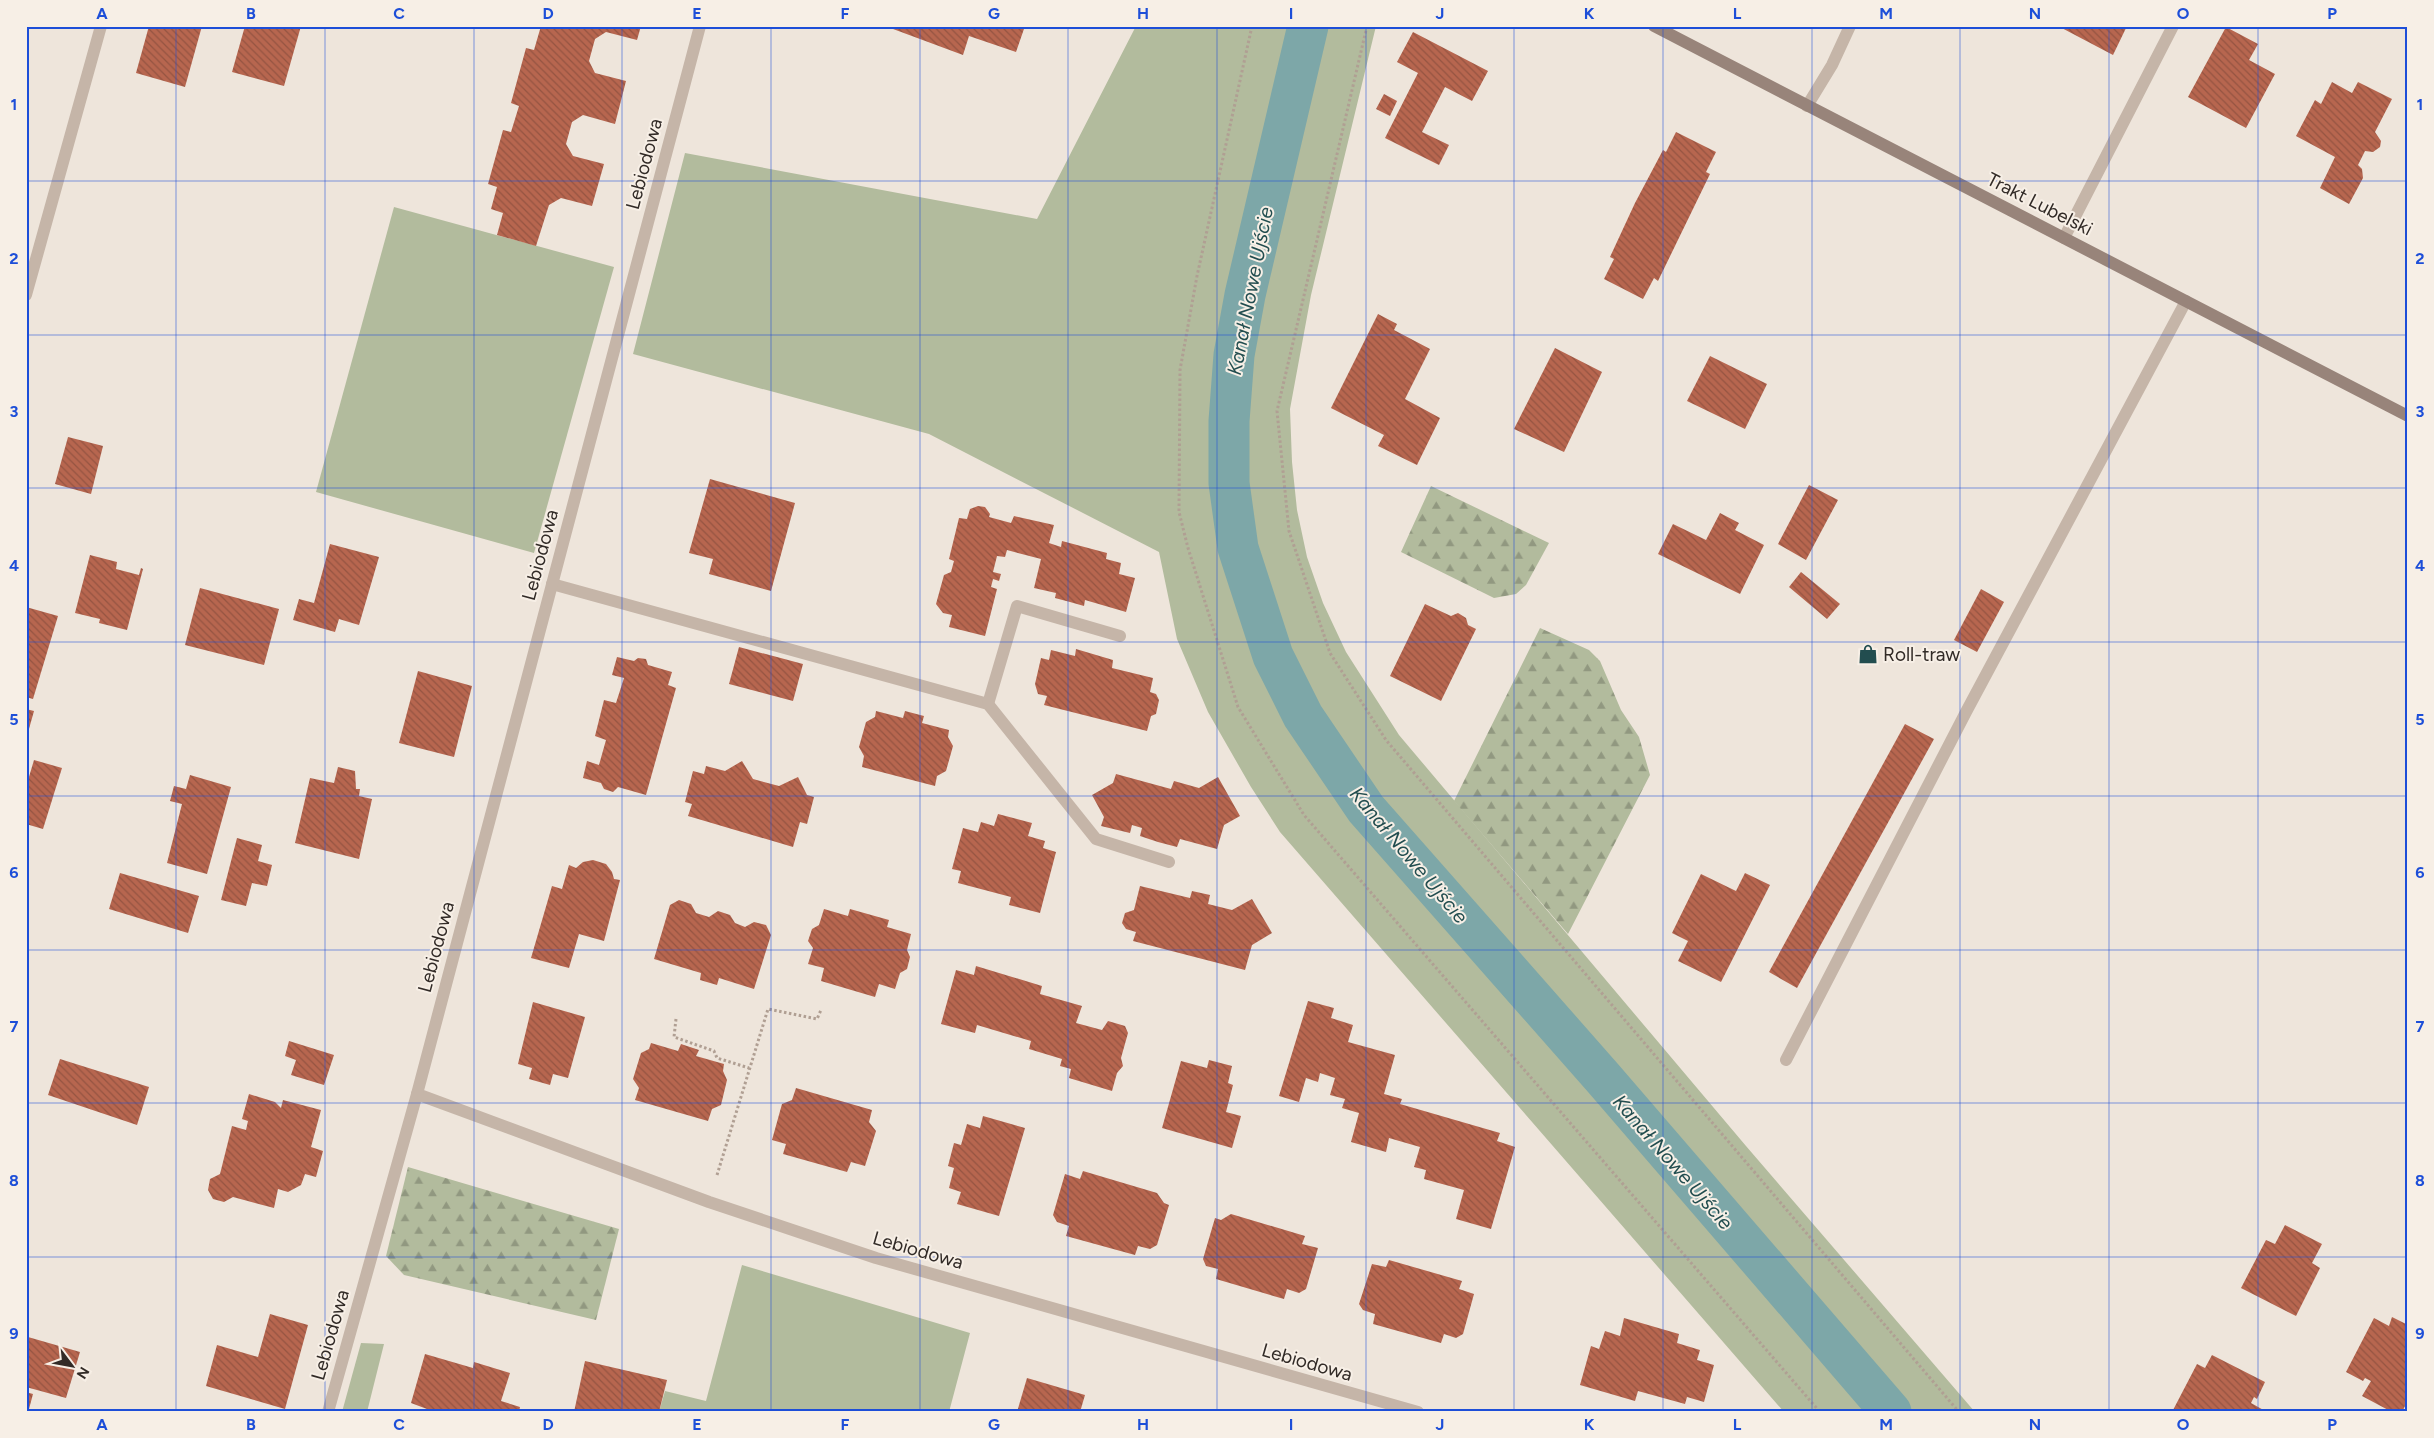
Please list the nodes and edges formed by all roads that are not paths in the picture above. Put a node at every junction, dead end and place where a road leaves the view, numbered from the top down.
1 (101, 26) edge
2 (700, 26) edge
3 (1654, 26) edge
4 (1850, 26) edge
5 (2173, 26) edge
6 (1807, 106) junction
7 (2064, 238) junction
8 (26, 295) edge
9 (2186, 301) junction
10 (2408, 416) edge
11 (552, 584) junction
12 (1120, 636) dead end
13 (988, 704) junction
14 (1169, 862) dead end
15 (1786, 1060) dead end
16 (417, 1094) junction
17 (328, 1412) edge
18 (1418, 1412) edge

1 - 8 street
2 - 11 street, Lebiodowa
3 - 6 street, Trakt Lubelski
4 - 6 street
5 - 7 street
6 - 7 street, Trakt Lubelski
7 - 9 street, Trakt Lubelski
9 - 10 street, Trakt Lubelski
9 - 15 street
11 - 13 street
11 - 16 street, Lebiodowa
12 - 13 street
13 - 14 street
16 - 17 street, Lebiodowa
16 - 18 street, Lebiodowa

